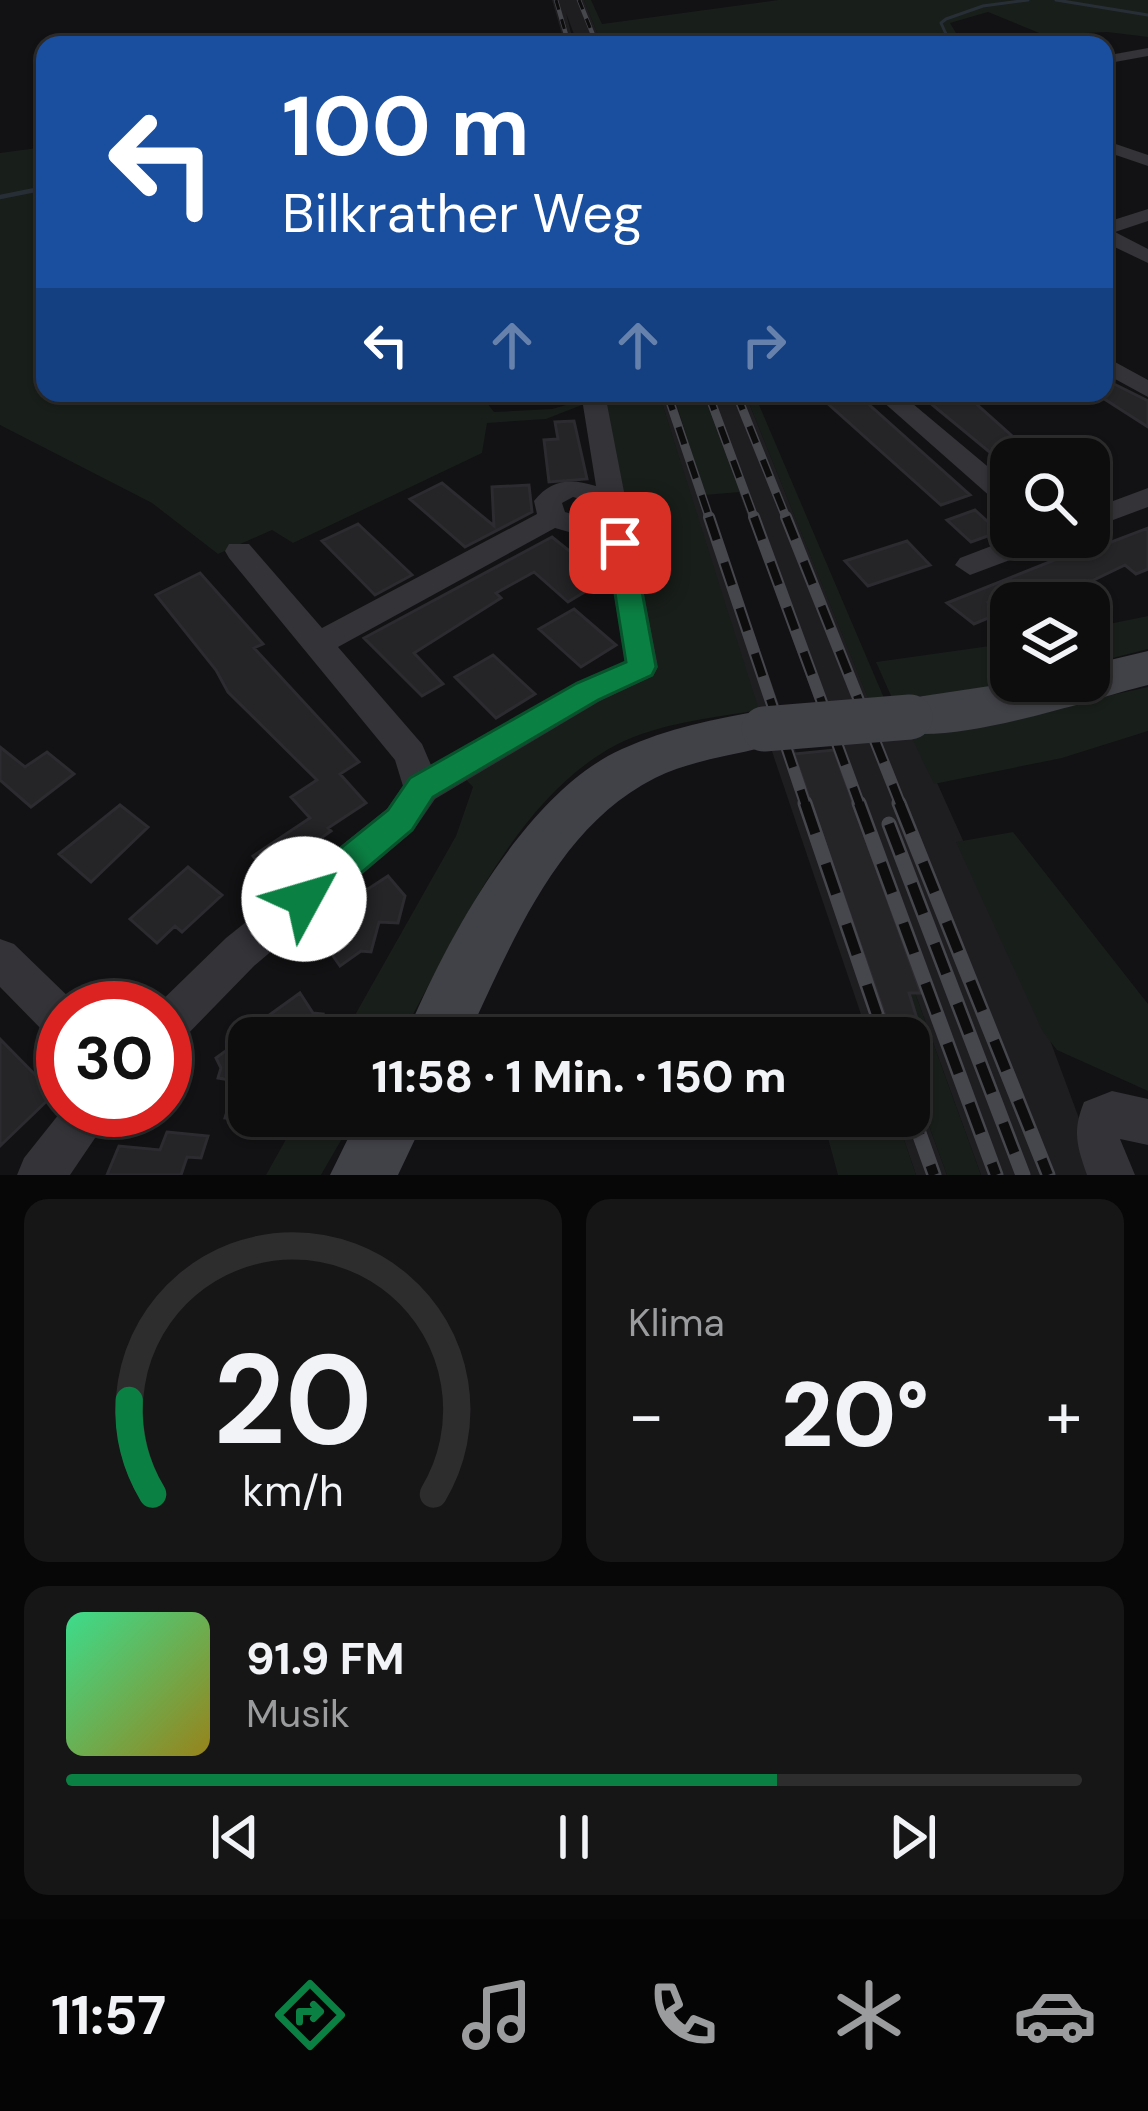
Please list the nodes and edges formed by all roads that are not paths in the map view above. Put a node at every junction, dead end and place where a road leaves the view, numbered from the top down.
1 (1148, 52) edge
2 (1113, 58) edge
3 (1113, 148) edge
4 (1148, 161) edge
5 (1148, 215) edge
6 (1113, 228) edge
7 (1113, 236) edge
8 (1148, 257) edge
9 (1113, 369) edge
10 (1148, 390) edge
11 (594, 402) edge
12 (896, 402) edge
13 (990, 482) edge
14 (1148, 497) edge
15 (609, 506) junction
16 (1110, 512) edge
17 (239, 551) dead end
18 (990, 557) edge
19 (970, 565) dead end
20 (320, 643) junction
21 (1148, 668) edge
22 (422, 788) junction
23 (0, 958) edge
24 (36, 995) edge
25 (192, 1000) edge
26 (446, 1017) edge
27 (1148, 1122) edge
28 (70, 1137) edge
29 (383, 1137) edge
30 (41, 1175) edge
31 (363, 1175) edge
32 (1111, 1175) edge

1 - 2 street
3 - 4 street
5 - 6 street
7 - 8 street
9 - 10 street
11 - 15 street
12 - 13 street
14 - 16 street
15 - 20 street
15 - 22 street
17 - 20 street
18 - 19 street
20 - 22 street
21 - 26 main road, bridge
22 - 25 street
23 - 24 street
27 - 32 street
28 - 30 street
29 - 31 main road

